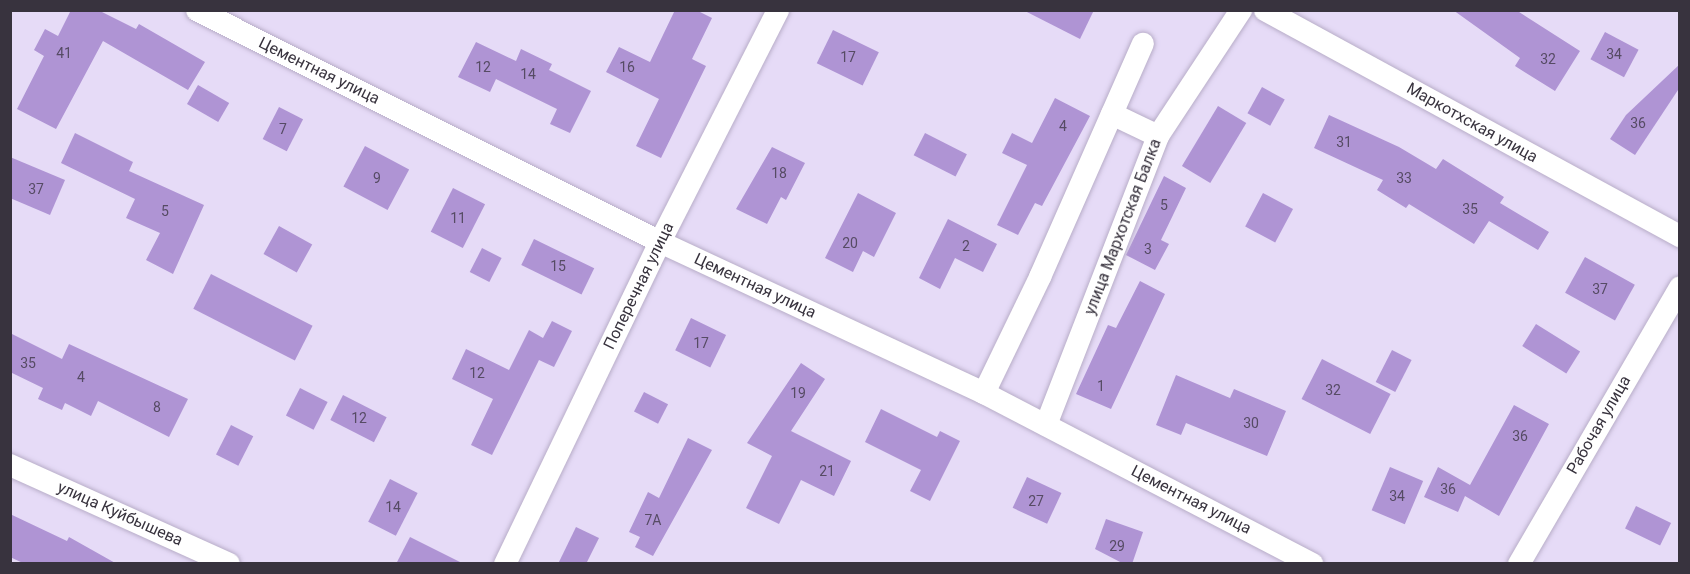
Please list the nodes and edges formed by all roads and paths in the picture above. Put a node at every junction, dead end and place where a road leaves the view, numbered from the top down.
1 (196, 10) edge
2 (778, 10) edge
3 (1241, 10) edge
4 (1265, 10) edge
5 (1143, 44) dead end
6 (1112, 114) junction
7 (1158, 136) junction
8 (1680, 236) edge
9 (660, 242) junction
10 (1680, 287) edge
11 (984, 393) junction
12 (1046, 425) junction
13 (10, 465) edge
14 (229, 564) edge
15 (506, 564) edge
16 (1312, 564) edge
17 (1519, 564) edge

1 - 9 street, Цементная улица
2 - 9 street, Поперечная улица
3 - 7 street, улица Мархотская Балка
4 - 8 street, Маркотхская улица
5 - 6 street
6 - 7 street
6 - 11 street
7 - 12 street, улица Мархотская Балка
9 - 11 street, Цементная улица
9 - 15 street, Поперечная улица
10 - 17 street, Рабочая улица
11 - 12 street, Цементная улица
12 - 16 street, Цементная улица
13 - 14 street, улица Куйбышева

